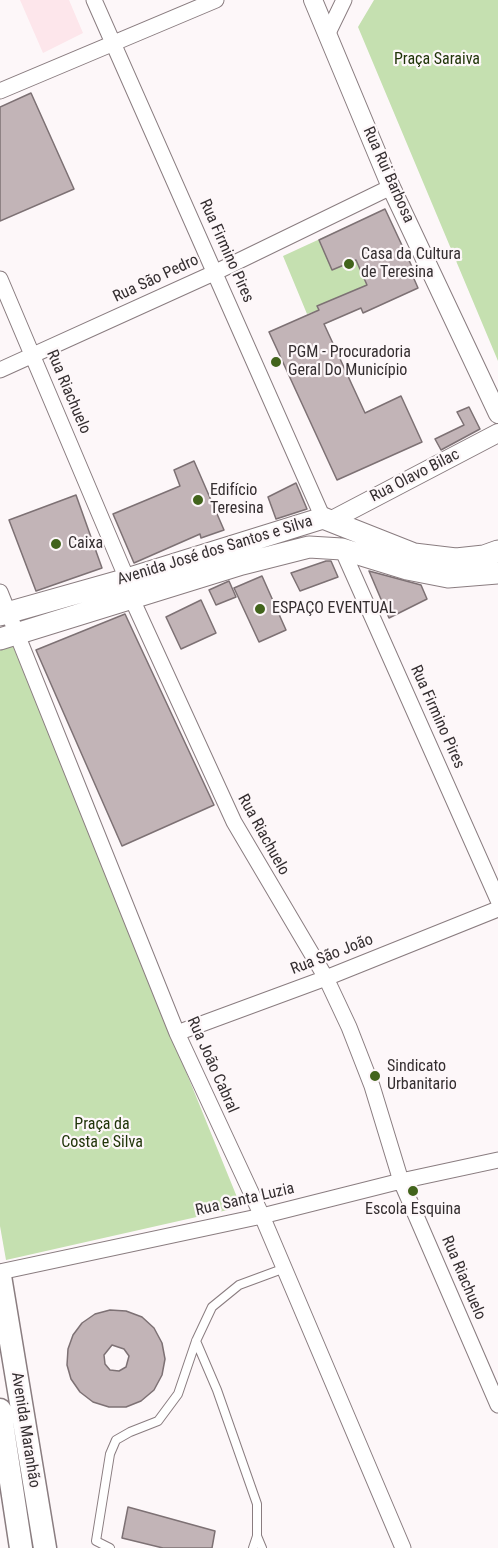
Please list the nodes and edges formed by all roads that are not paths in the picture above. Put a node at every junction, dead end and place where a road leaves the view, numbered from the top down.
1 (94, 0) edge
2 (216, 0) edge
3 (313, 0) edge
4 (344, 0) edge
5 (328, 33) junction
6 (114, 44) junction
7 (0, 91) edge
8 (391, 188) junction
9 (216, 272) junction
10 (0, 279) edge
11 (33, 355) junction
12 (0, 370) edge
13 (498, 414) edge
14 (498, 433) edge
15 (328, 519) junction
16 (342, 549) junction
17 (498, 551) edge
18 (498, 573) edge
19 (130, 589) junction
20 (0, 592) edge
21 (4, 614) edge
22 (8, 637) edge
23 (498, 900) edge
24 (498, 909) edge
25 (326, 978) junction
26 (177, 1033) junction
27 (498, 1160) edge
28 (401, 1181) junction
29 (262, 1215) junction
30 (285, 1268) junction
31 (0, 1274) edge
32 (195, 1341) junction
33 (498, 1405) edge
34 (0, 1410) edge
35 (257, 1536) junction
36 (95, 1545) edge
37 (21, 1548) edge
38 (45, 1548) edge
39 (110, 1548) edge
40 (253, 1548) edge
41 (262, 1548) edge
42 (403, 1548) edge

1 - 6 street, Rua Firmino Pires
2 - 6 street
3 - 5 street, Rua Rui Barbosa
4 - 5 street
5 - 8 street, Rua Rui Barbosa
6 - 7 street
6 - 9 street, Rua Firmino Pires
8 - 9 street, Rua São Pedro
8 - 13 street, Rua Rui Barbosa
9 - 11 street, Rua São Pedro
9 - 15 street, Rua Firmino Pires
10 - 11 street, Rua Riachuelo
11 - 12 street, Rua São Pedro
11 - 19 street, Rua Riachuelo
14 - 15 street, Rua Olavo Bilac
15 - 17 main road, Avenida José dos Santos e Silva
15 - 19 main road, Avenida José dos Santos e Silva
16 - 18 main road, Avenida José dos Santos e Silva
16 - 19 main road, Avenida José dos Santos e Silva
16 - 23 street, Rua Firmino Pires
19 - 21 main road, Avenida José dos Santos e Silva
19 - 22 main road, Avenida José dos Santos e Silva
19 - 25 street, Rua Riachuelo
20 - 21 street, Rua João Cabral
21 - 22 street, Rua João Cabral
22 - 26 street, Rua João Cabral
24 - 25 street, Rua São João
25 - 26 street, Rua São João
25 - 28 street, Rua Riachuelo
26 - 29 street, Rua João Cabral
27 - 28 street, Rua Santa Luzia
28 - 29 street, Rua Santa Luzia
28 - 33 street, Rua Riachuelo
29 - 30 street, Rua João Cabral
29 - 31 street, Rua Santa Luzia
30 - 32 lane
30 - 42 street, Rua João Cabral
31 - 38 main road, Avenida Maranhão
32 - 35 lane
32 - 36 lane
34 - 37 main road, Avenida Maranhão
35 - 40 lane
35 - 41 lane
36 - 39 lane

